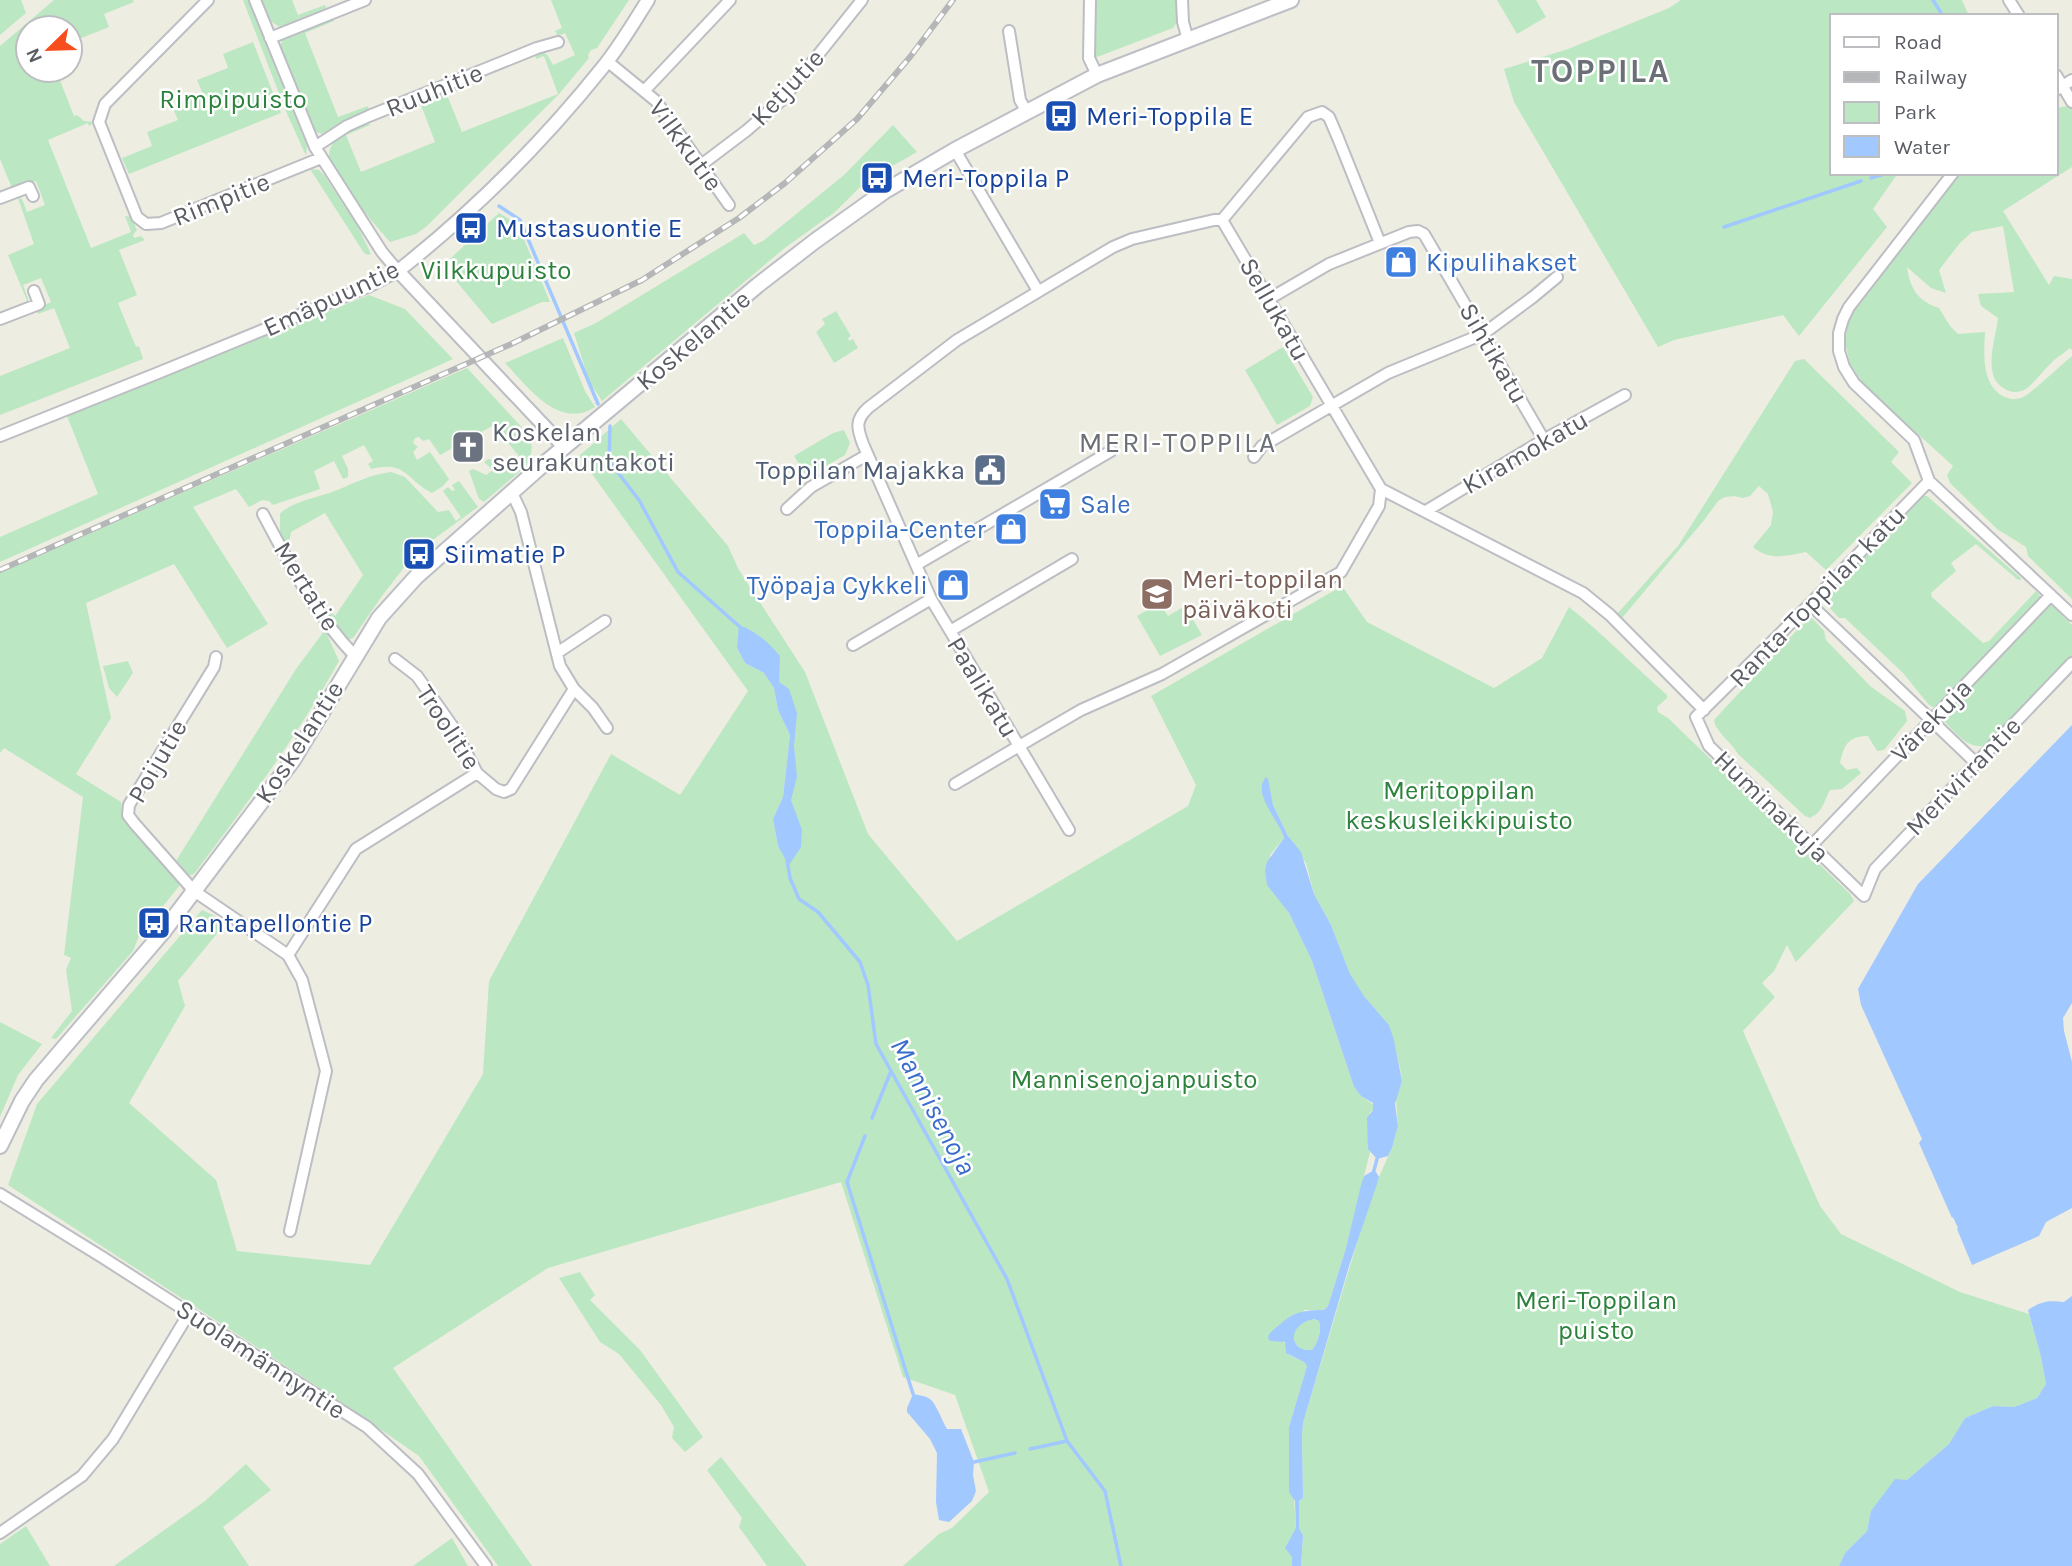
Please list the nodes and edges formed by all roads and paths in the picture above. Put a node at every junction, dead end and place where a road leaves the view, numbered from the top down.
1 (208, 0) edge
2 (255, 0) edge
3 (365, 0) edge
4 (649, 0) edge
5 (730, 0) edge
6 (862, 0) edge
7 (1090, 0) edge
8 (1182, 0) edge
9 (1291, 0) edge
10 (1009, 31) dead end
11 (270, 38) junction
12 (1188, 40) junction
13 (558, 42) dead end
14 (607, 61) junction
15 (1097, 75) junction
16 (2062, 82) edge
17 (645, 90) junction
18 (2072, 102) edge
19 (1027, 112) junction
20 (315, 147) junction
21 (955, 150) junction
22 (321, 158) junction
23 (701, 165) junction
24 (1951, 175) edge
25 (33, 196) dead end
26 (0, 198) edge
27 (729, 205) dead end
28 (1222, 220) junction
29 (1380, 243) junction
30 (398, 271) junction
31 (1557, 277) dead end
32 (34, 291) dead end
33 (1038, 291) junction
34 (1269, 299) junction
35 (0, 319) edge
36 (1483, 334) junction
37 (1625, 395) dead end
38 (1331, 406) junction
39 (0, 436) edge
40 (1544, 440) junction
41 (564, 447) junction
42 (1111, 451) dead end
43 (867, 455) junction
44 (1254, 457) dead end
45 (1929, 481) junction
46 (1381, 489) junction
47 (512, 493) junction
48 (786, 509) dead end
49 (1426, 511) junction
50 (263, 514) dead end
51 (1072, 559) dead end
52 (916, 565) junction
53 (2051, 595) junction
54 (931, 599) junction
55 (1810, 604) junction
56 (2072, 615) edge
57 (605, 621) dead end
58 (950, 631) junction
59 (853, 645) dead end
60 (557, 653) junction
61 (355, 656) junction
62 (216, 657) dead end
63 (395, 659) dead end
64 (2072, 663) edge
65 (574, 689) junction
66 (1704, 710) junction
67 (1931, 720) junction
68 (607, 728) dead end
69 (1019, 746) junction
70 (1976, 763) junction
71 (477, 774) junction
72 (956, 783) dead end
73 (1069, 830) dead end
74 (1812, 845) junction
75 (194, 891) junction
76 (1864, 896) joint
77 (288, 956) junction
78 (0, 1146) edge
79 (0, 1194) edge
80 (290, 1231) dead end
81 (189, 1312) junction
82 (0, 1533) edge
83 (486, 1566) edge

1 - 22 street, Rimpitie
2 - 11 street
3 - 11 street
4 - 14 street, Emäpuuntie
5 - 17 street
6 - 23 street, Ketjutie
7 - 15 street
8 - 12 street
9 - 12 main road, Koskelantie
10 - 19 street
11 - 20 street
12 - 15 main road, Koskelantie
13 - 20 street, Ruuhitie
14 - 17 street, Vilkkutie
14 - 30 street, Emäpuuntie
15 - 19 main road, Koskelantie
16 - 18 street
17 - 23 street, Vilkkutie
19 - 21 main road, Koskelantie
20 - 22 street
21 - 33 street
21 - 41 main road, Koskelantie
22 - 30 street
23 - 27 street, Vilkkutie
24 - 45 street
25 - 26 street
28 - 29 street
28 - 33 street
28 - 34 street, Sellukatu
29 - 34 street
29 - 36 street, Sihtikatu
30 - 39 street, Emäpuuntie
30 - 41 street
31 - 36 street
32 - 35 street
33 - 43 street, Paalikatu
34 - 38 street, Sellukatu
36 - 38 street
36 - 40 street, Sihtikatu
37 - 40 street, Kiramokatu
38 - 44 street
38 - 46 street, Sellukatu
40 - 49 street, Kiramokatu
41 - 47 main road, Koskelantie
42 - 52 street
43 - 48 street
43 - 52 street, Paalikatu
45 - 53 street
45 - 55 street, Ranta-Toppilan katu
46 - 49 street
46 - 69 street, Paalikatu
47 - 60 street
47 - 61 main road, Koskelantie
49 - 66 street
50 - 61 street, Mertatie
51 - 58 street
52 - 54 street, Paalikatu
53 - 56 street
53 - 67 street, Värekuja
54 - 58 street, Paalikatu
54 - 59 street
55 - 66 street, Ranta-Toppilan katu
55 - 67 street
57 - 60 street
58 - 69 street, Paalikatu
60 - 65 street
61 - 75 main road, Koskelantie
62 - 75 street, Poijutie
63 - 71 street, Troolitie
64 - 70 street, Merivirrantie
65 - 68 street
65 - 71 street, Troolitie
66 - 74 street, Huminakuja
67 - 70 street
67 - 74 street, Värekuja
69 - 72 street
69 - 73 street
70 - 76 street, Merivirrantie
71 - 77 street
74 - 76 street, Huminakuja
75 - 77 street
75 - 78 main road, Koskelantie
77 - 80 street
79 - 81 street, Suolamännyntie
81 - 82 street
81 - 83 street, Suolamännyntie

